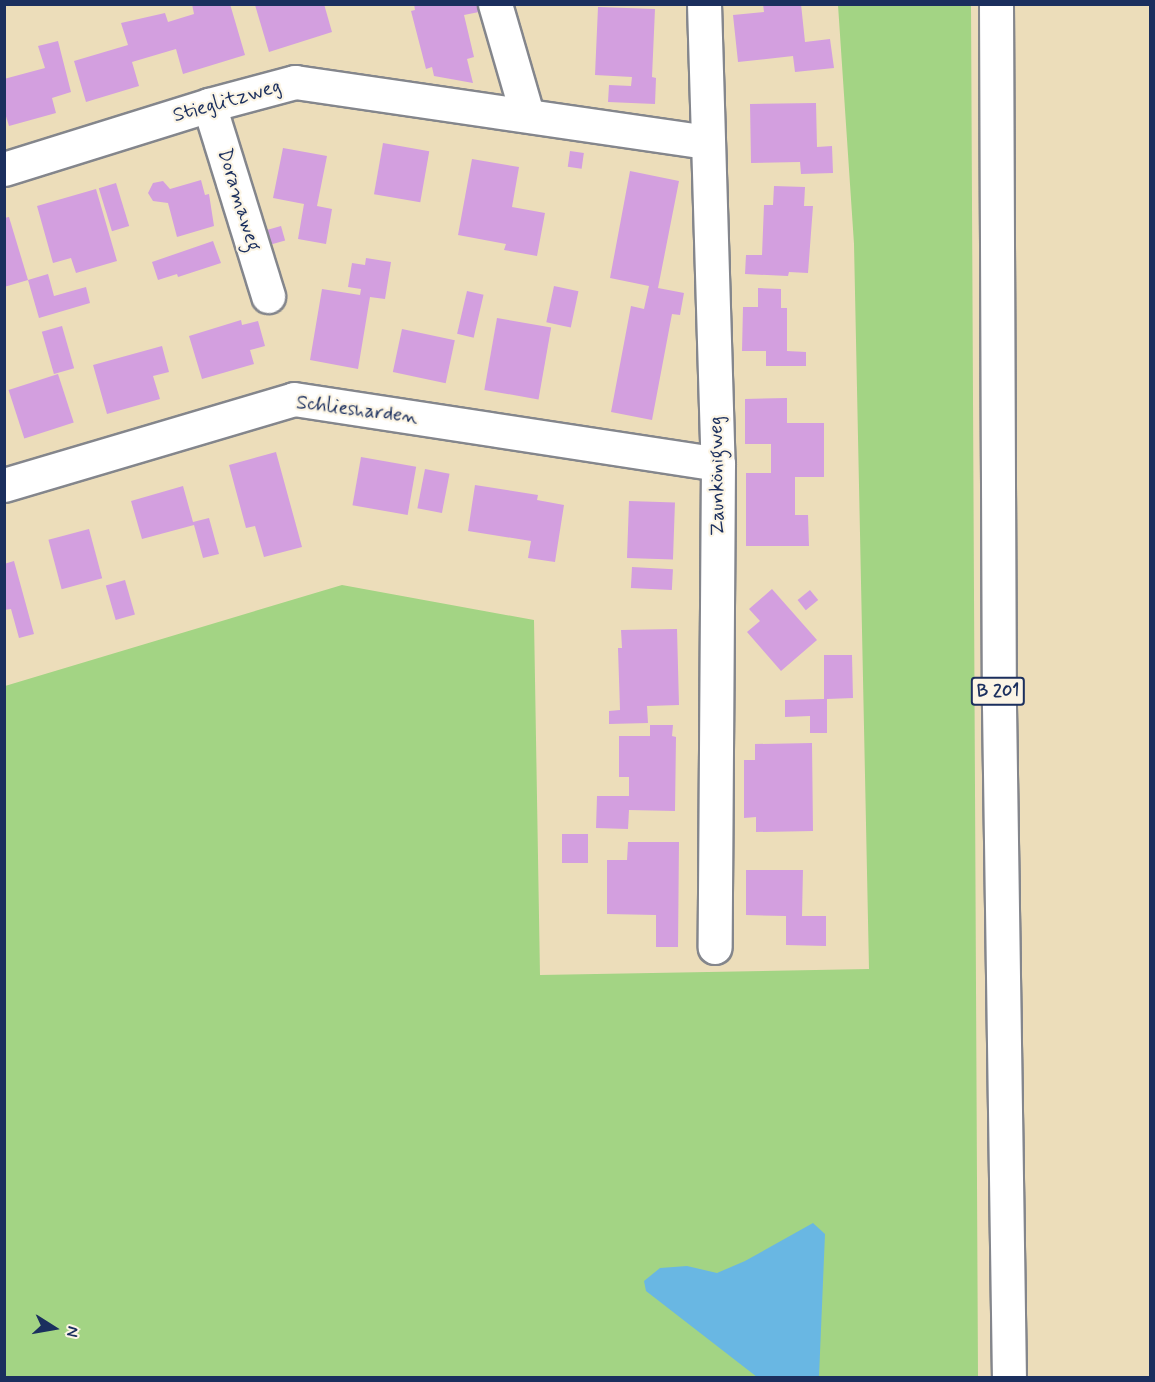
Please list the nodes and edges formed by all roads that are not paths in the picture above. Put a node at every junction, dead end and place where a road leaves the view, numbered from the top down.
1 (495, 4) edge
2 (704, 4) edge
3 (996, 4) edge
4 (209, 105) junction
5 (526, 114) junction
6 (708, 142) junction
7 (4, 169) edge
8 (268, 296) dead end
9 (718, 464) junction
10 (4, 485) edge
11 (715, 947) dead end
12 (1009, 1377) edge

1 - 5 street
2 - 6 street, Zaunkönigweg
3 - 12 street, B 201
4 - 5 street, Stieglitzweg
4 - 7 street, Stieglitzweg
4 - 8 street, Doramaweg
5 - 6 street, Stieglitzweg
6 - 9 street, Zaunkönigweg
9 - 10 street, Schliesharden
9 - 11 street, Zaunkönigweg

